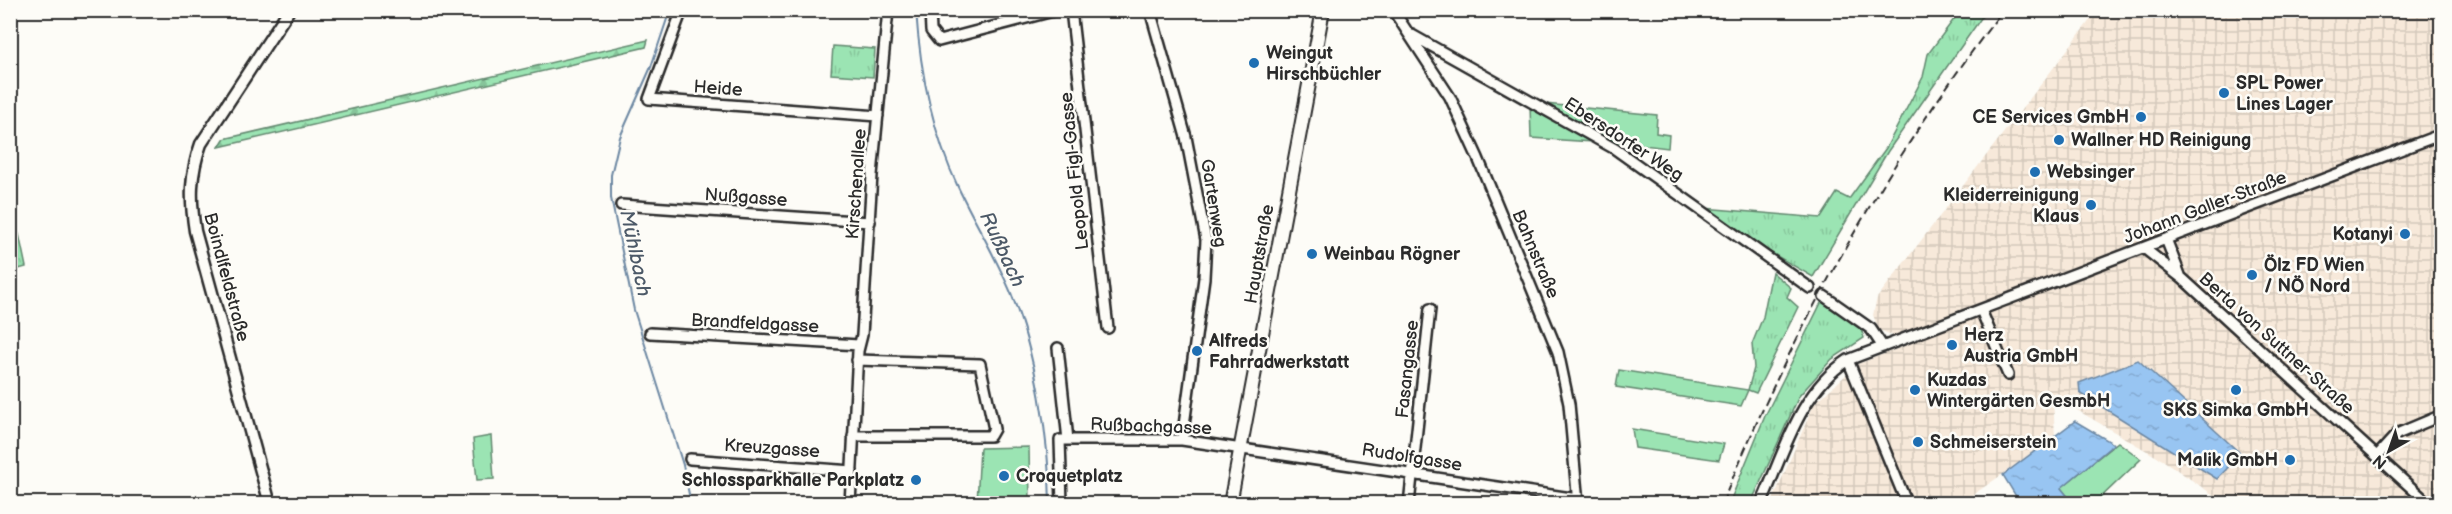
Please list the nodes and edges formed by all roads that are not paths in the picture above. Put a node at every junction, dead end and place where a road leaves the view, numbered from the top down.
1 (289, 10) edge
2 (681, 10) edge
3 (877, 10) edge
4 (930, 10) edge
5 (1057, 10) edge
6 (1071, 10) edge
7 (1150, 10) edge
8 (1323, 10) edge
9 (888, 11) edge
10 (1396, 13) edge
11 (1410, 34) junction
12 (878, 116) junction
13 (2442, 134) edge
14 (621, 205) dead end
15 (870, 222) junction
16 (2166, 240) junction
17 (2145, 249) junction
18 (2183, 279) junction
19 (1810, 288) dead end
20 (1824, 296) dead end
21 (1430, 309) dead end
22 (1981, 310) junction
23 (1108, 328) dead end
24 (650, 333) dead end
25 (859, 345) junction
26 (1883, 347) junction
27 (1058, 348) dead end
28 (857, 360) junction
29 (1848, 360) junction
30 (2008, 375) dead end
31 (2442, 415) edge
32 (853, 436) junction
33 (1064, 440) junction
34 (1182, 440) junction
35 (1241, 448) junction
36 (2377, 456) junction
37 (690, 459) dead end
38 (852, 471) junction
39 (1412, 474) junction
40 (1578, 501) edge
41 (270, 504) edge
42 (850, 504) edge
43 (1062, 504) edge
44 (1230, 504) edge
45 (1409, 504) edge
46 (1761, 504) edge
47 (1907, 504) edge
48 (2429, 504) edge

1 - 41 street, Boindlfeldstraße
2 - 12 street, Heide
3 - 9 street
4 - 5 street
6 - 23 street, Leopold Figl-Gasse
7 - 34 street, Gartenweg
8 - 35 main road, Hauptstraße
9 - 12 street, Kirschenallee
10 - 11 street, Bahnstraße
11 - 19 street, Ebersdorfer Weg
11 - 40 street, Bahnstraße
12 - 15 street, Kirschenallee
13 - 16 street, Johann Galler-Straße
14 - 15 street, Nußgasse
15 - 25 street, Kirschenallee
16 - 17 street, Johann Galler-Straße
16 - 18 street, Berta von Suttner-Straße
17 - 18 street, Berta von Suttner-Straße
17 - 22 street, Johann Galler-Straße
18 - 36 street, Berta von Suttner-Straße
20 - 26 street
21 - 39 street, Fasangasse
22 - 26 street, Johann Galler-Straße
22 - 30 street
24 - 25 street, Brandfeldgasse
25 - 28 street, Kirschenallee
26 - 29 street, Johann Galler-Straße
27 - 33 street
28 - 32 street, Kirschenallee
28 - 32 street
29 - 46 street, Johann Galler-Straße
29 - 47 street
31 - 36 street
32 - 38 street, Kirschenallee
33 - 34 street, Rußbachgasse
33 - 43 street
34 - 35 street, Rußbachgasse
35 - 39 street, Rudolfgasse
35 - 44 main road, Hauptstraße
36 - 48 street, Berta von Suttner-Straße
37 - 38 street, Kreuzgasse
38 - 42 street, Kirschenallee
39 - 40 street, Rudolfgasse
39 - 45 street, Fasangasse

